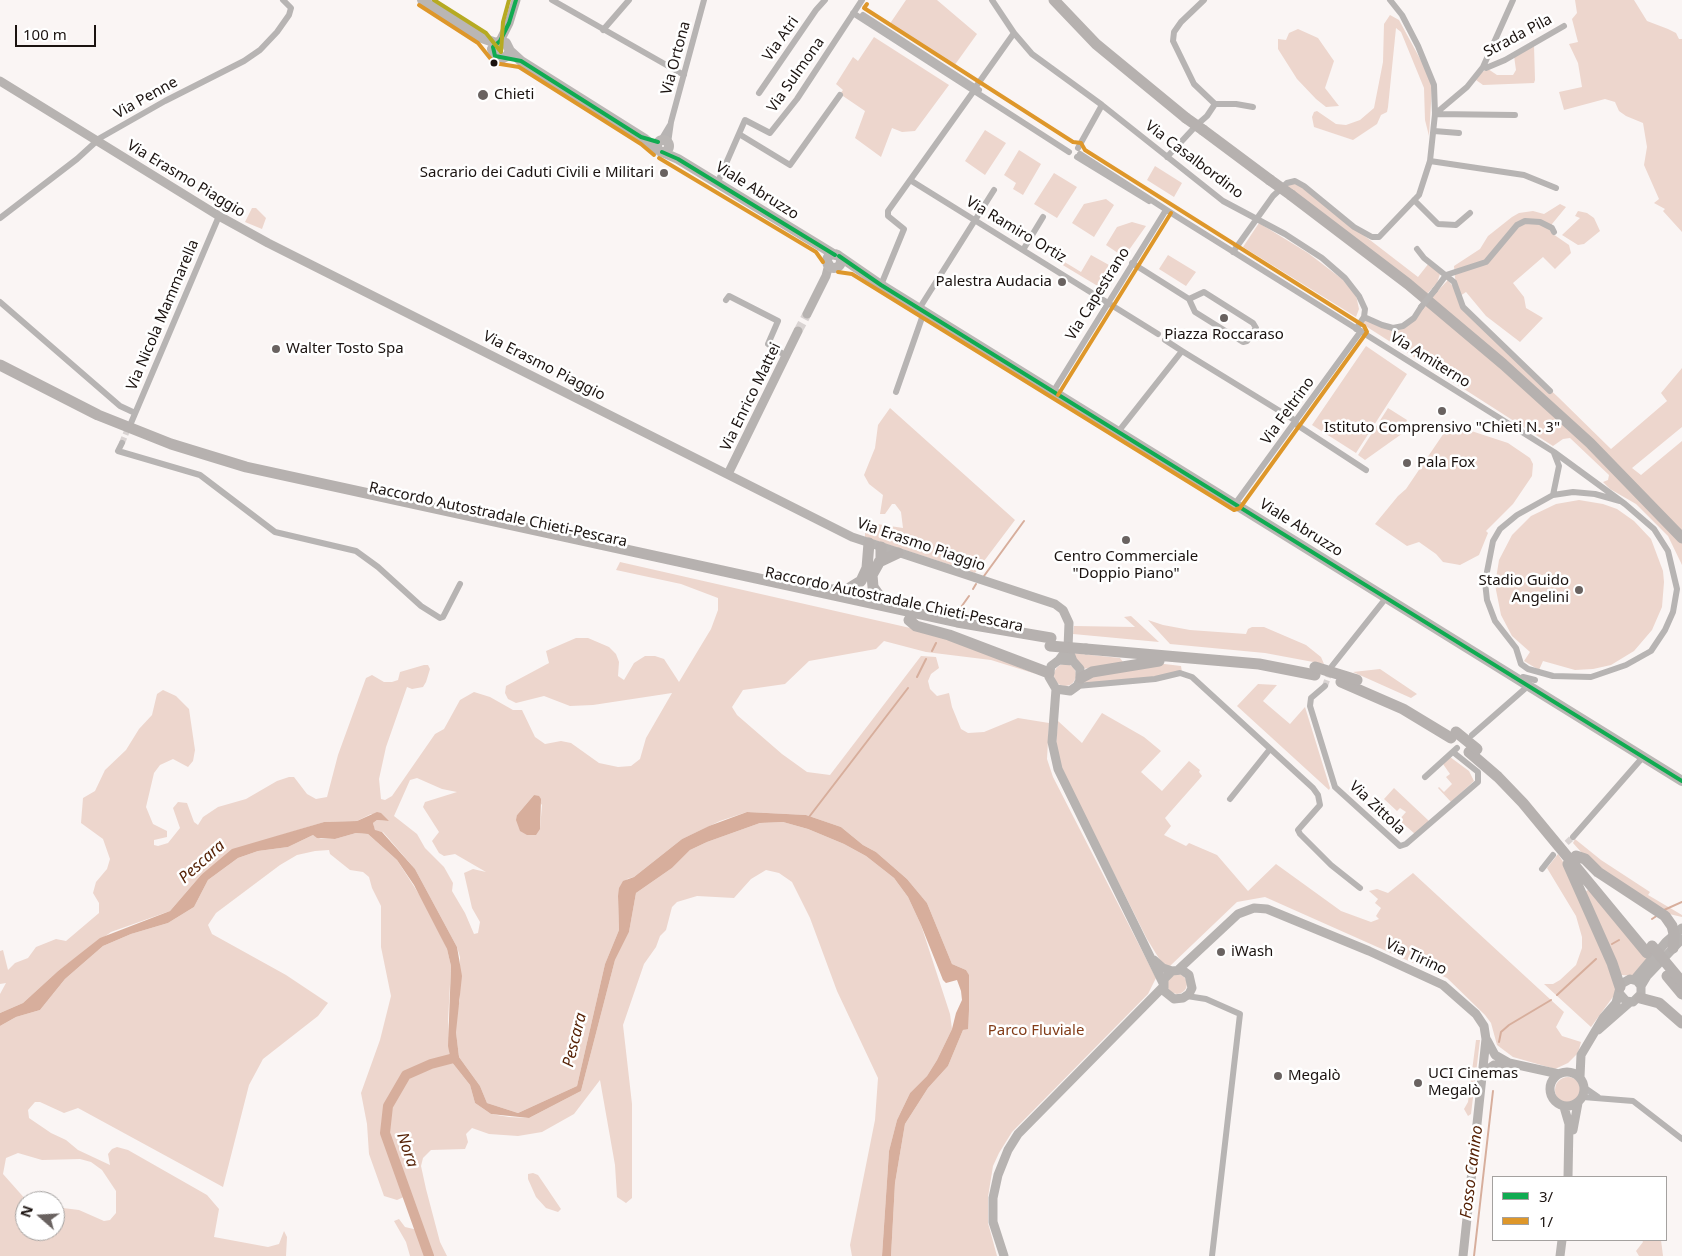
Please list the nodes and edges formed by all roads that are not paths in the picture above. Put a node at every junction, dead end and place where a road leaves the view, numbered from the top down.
1 (283, 0) edge
2 (422, 0) edge
3 (516, 0) edge
4 (552, 0) edge
5 (630, 0) edge
6 (704, 0) edge
7 (825, 0) edge
8 (862, 0) edge
9 (992, 0) edge
10 (1054, 0) edge
11 (1204, 0) edge
12 (1390, 0) edge
13 (1513, 0) edge
14 (854, 12) junction
15 (1564, 26) dead end
16 (603, 30) junction
17 (1014, 33) junction
18 (501, 50) junction
19 (1483, 67) junction
20 (684, 75) junction
21 (0, 81) edge
22 (974, 90) junction
23 (758, 93) dead end
24 (840, 95) dead end
25 (1216, 104) junction
26 (1102, 105) junction
27 (1253, 107) dead end
28 (1435, 114) junction
29 (1515, 115) dead end
30 (1198, 127) junction
31 (1434, 131) junction
32 (1459, 133) dead end
33 (739, 134) junction
34 (96, 141) junction
35 (662, 146) junction
36 (1075, 152) junction
37 (1167, 157) junction
38 (1430, 161) junction
39 (910, 180) junction
40 (717, 184) junction
41 (1556, 188) dead end
42 (994, 190) dead end
43 (1414, 200) junction
44 (1166, 210) junction
45 (1470, 213) dead end
46 (219, 216) junction
47 (1043, 217) dead end
48 (0, 218) edge
49 (1257, 219) junction
50 (976, 221) junction
51 (1554, 232) dead end
52 (1417, 249) dead end
53 (1023, 250) junction
54 (1233, 252) junction
55 (833, 263) junction
56 (1132, 263) junction
57 (1446, 276) junction
58 (881, 285) junction
59 (1189, 299) junction
60 (726, 300) dead end
61 (0, 302) edge
62 (1108, 302) junction
63 (921, 310) junction
64 (807, 314) tunnel mouth
65 (1364, 317) junction
66 (1358, 330) junction
67 (798, 332) tunnel mouth
68 (1158, 334) dead end
69 (1165, 340) dead end
70 (1182, 351) junction
71 (786, 356) junction
72 (0, 365) edge
73 (0, 374) edge
74 (1550, 391) dead end
75 (896, 392) dead end
76 (1053, 392) junction
77 (135, 414) junction
78 (1295, 422) junction
79 (131, 423) tunnel mouth
80 (1118, 432) junction
81 (122, 443) dead end
82 (1554, 452) junction
83 (1366, 470) dead end
84 (728, 474) junction
85 (1553, 495) junction
86 (1620, 501) junction
87 (1235, 504) junction
88 (1682, 538) edge
89 (869, 543) junction
90 (880, 547) junction
91 (898, 553) junction
92 (879, 562) junction
93 (460, 584) dead end
94 (797, 588) junction
95 (1386, 598) junction
96 (926, 616) junction
97 (909, 620) junction
98 (1050, 642) junction
99 (1068, 648) junction
100 (1163, 655) junction
101 (1059, 660) junction
102 (1073, 661) junction
103 (1332, 666) tunnel mouth
104 (1528, 669) junction
105 (1315, 671) junction
106 (1049, 673) junction
107 (1527, 681) junction
108 (1079, 682) junction
109 (1325, 686) tunnel mouth
110 (1056, 689) junction
111 (1067, 692) junction
112 (1055, 714) junction
113 (1453, 735) junction
114 (1472, 735) dead end
115 (1270, 749) junction
116 (1473, 750) junction
117 (1643, 757) junction
118 (1426, 777) dead end
119 (1682, 781) edge
120 (1230, 799) dead end
121 (1573, 837) tunnel mouth
122 (1558, 853) junction
123 (1576, 856) junction
124 (1542, 869) dead end
125 (1360, 888) dead end
126 (1665, 916) junction
127 (1682, 920) edge
128 (1680, 934) edge
129 (1673, 948) joint
130 (1649, 949) junction
131 (1152, 958) junction
132 (1175, 970) junction
133 (1682, 982) edge
134 (1192, 984) junction
135 (1163, 985) junction
136 (1620, 990) junction
137 (1636, 992) junction
138 (1682, 994) edge
139 (1187, 996) junction
140 (1206, 999) junction
141 (1682, 1023) edge
142 (1596, 1032) junction
143 (1486, 1039) junction
144 (1581, 1055) junction
145 (1509, 1063) junction
146 (1535, 1070) junction
147 (1484, 1072) junction
148 (1563, 1073) junction
149 (1580, 1077) junction
150 (1550, 1085) junction
151 (1582, 1096) junction
152 (1564, 1107) junction
153 (1682, 1139) edge
154 (1570, 1144) junction
155 (1568, 1176) edge
156 (1562, 1241) edge
157 (1004, 1256) edge
158 (1212, 1256) edge
159 (1463, 1256) edge
160 (1560, 1256) edge

1 - 34 street, Via Penne
2 - 18 main road
3 - 18 street
4 - 16 street
5 - 16 street
6 - 20 street, Via Ortona
7 - 23 street, Via Atri
8 - 14 street, Via Sulmona
9 - 17 street, Via Casalbordino
10 - 30 highway, bridge
11 - 25 street
12 - 28 street
13 - 19 street, Strada Pila
14 - 22 street, Via Amiterno
14 - 33 street, Via Sulmona
15 - 19 street, Strada Pila
16 - 20 street
17 - 22 street
17 - 26 street, Via Casalbordino
18 - 35 main road, Viale Abruzzo
19 - 28 street, Strada Pila
20 - 35 street, Via Ortona
21 - 34 street, Via Erasmo Piaggio
22 - 36 street, Via Amiterno
22 - 39 street
24 - 33 street
25 - 27 street
25 - 30 street
26 - 36 street
26 - 37 street, Via Casalbordino
28 - 29 street
28 - 31 street
30 - 37 street
30 - 88 highway, bridge
31 - 32 street
31 - 38 street
33 - 40 street
34 - 46 street, Via Erasmo Piaggio
34 - 48 street, Via Penne
35 - 40 main road, Viale Abruzzo
36 - 44 street, Via Amiterno
37 - 49 street, Via Casalbordino
38 - 41 street
38 - 43 street
39 - 50 street, Via Ramiro Ortiz
39 - 58 street
40 - 55 main road, Viale Abruzzo
42 - 50 street
43 - 45 street
43 - 49 street
44 - 54 street, Via Amiterno
44 - 56 street, Via Capestrano
46 - 77 street, Via Nicola Mammarella
46 - 84 street, Via Erasmo Piaggio
47 - 53 street
49 - 54 street
49 - 65 street, Via Casalbordino
50 - 53 street, Via Ramiro Ortiz
50 - 63 street
51 - 57 street
52 - 57 street
53 - 62 street, Via Ramiro Ortiz
54 - 66 street, Via Amiterno
55 - 58 main road, Viale Abruzzo
55 - 64 street
56 - 59 street
56 - 62 street, Via Capestrano
57 - 65 street, bridge
57 - 74 street
58 - 63 main road, Viale Abruzzo
59 - 59 street
60 - 71 street
61 - 77 street
62 - 68 street, Via Ramiro Ortiz
62 - 76 street, Via Capestrano
63 - 75 street
63 - 76 main road, Viale Abruzzo
65 - 66 street
66 - 78 street, Via Feltrino
66 - 82 street, Via Amiterno
67 - 71 street, Via Enrico Mattei
69 - 70 street
70 - 78 street
70 - 80 street
71 - 84 street, Via Enrico Mattei
72 - 94 highway, Raccordo Autostradale Chieti-Pescara
73 - 97 highway, Raccordo Autostradale Chieti-Pescara
76 - 80 main road, Viale Abruzzo
77 - 79 street, Via Nicola Mammarella
78 - 83 street
78 - 87 street, Via Feltrino
80 - 87 main road, Viale Abruzzo
81 - 93 street
82 - 85 street
82 - 86 street, Via Amiterno
84 - 89 street, Via Erasmo Piaggio
85 - 86 street
85 - 104 street
86 - 104 street, Via Amiterno
87 - 95 main road, Viale Abruzzo
89 - 90 street, Via Erasmo Piaggio
89 - 94 highway
90 - 91 street, Via Erasmo Piaggio
90 - 92 highway
91 - 92 highway
91 - 99 street, Via Erasmo Piaggio
92 - 96 highway
94 - 96 highway, Raccordo Autostradale Chieti-Pescara
95 - 103 street
95 - 107 main road, Viale Abruzzo
96 - 98 highway, Raccordo Autostradale Chieti-Pescara
97 - 98 highway, Raccordo Autostradale Chieti-Pescara
97 - 106 highway
98 - 100 highway, Raccordo Autostradale Chieti-Pescara, bridge
99 - 101 street
99 - 102 street, Via Erasmo Piaggio
100 - 105 highway, Raccordo Autostradale Chieti-Pescara
100 - 105 highway, Raccordo Autostradale Chieti-Pescara
100 - 108 highway
101 - 102 street
101 - 106 street
102 - 108 street
104 - 107 street
105 - 113 highway, Raccordo Autostradale Chieti-Pescara
105 - 113 highway, Raccordo Autostradale Chieti-Pescara, bridge
106 - 110 street
107 - 114 street
107 - 117 main road, Viale Abruzzo
108 - 111 street
108 - 115 street
109 - 118 street, Via Zittola
110 - 111 street
110 - 112 street
111 - 112 street
112 - 131 street
113 - 116 highway, Raccordo Autostradale Chieti-Pescara
115 - 120 street
115 - 125 street
116 - 122 highway, Raccordo Autostradale Chieti-Pescara
116 - 123 highway, Raccordo Autostradale Chieti-Pescara
117 - 119 main road, Viale Abruzzo
117 - 121 street
122 - 124 street
122 - 130 highway, Raccordo Autostradale Chieti-Pescara
122 - 136 highway
123 - 126 highway
123 - 130 highway, Raccordo Autostradale Chieti-Pescara
126 - 127 highway
126 - 128 highway
128 - 129 highway
128 - 137 street
129 - 137 street
130 - 133 highway, Raccordo Autostradale Chieti-Pescara, bridge
130 - 138 highway, Raccordo Autostradale Chieti-Pescara
131 - 132 street
131 - 135 street
132 - 134 street
132 - 135 street
132 - 143 street, Via Tirino
134 - 139 street
134 - 140 street
135 - 139 street
135 - 157 street
136 - 137 street
136 - 137 street
136 - 142 street
137 - 141 highway
137 - 142 street
139 - 140 street
140 - 158 street
142 - 144 street
143 - 145 street
143 - 147 street, Via Tirino
144 - 148 street
144 - 149 street
145 - 146 street
145 - 147 street
146 - 148 street
146 - 150 street
147 - 159 street, Via Tirino
148 - 149 street
148 - 150 street
149 - 151 street
150 - 152 street
151 - 152 street
151 - 153 street
151 - 154 street
152 - 154 street
154 - 155 street
156 - 160 street

